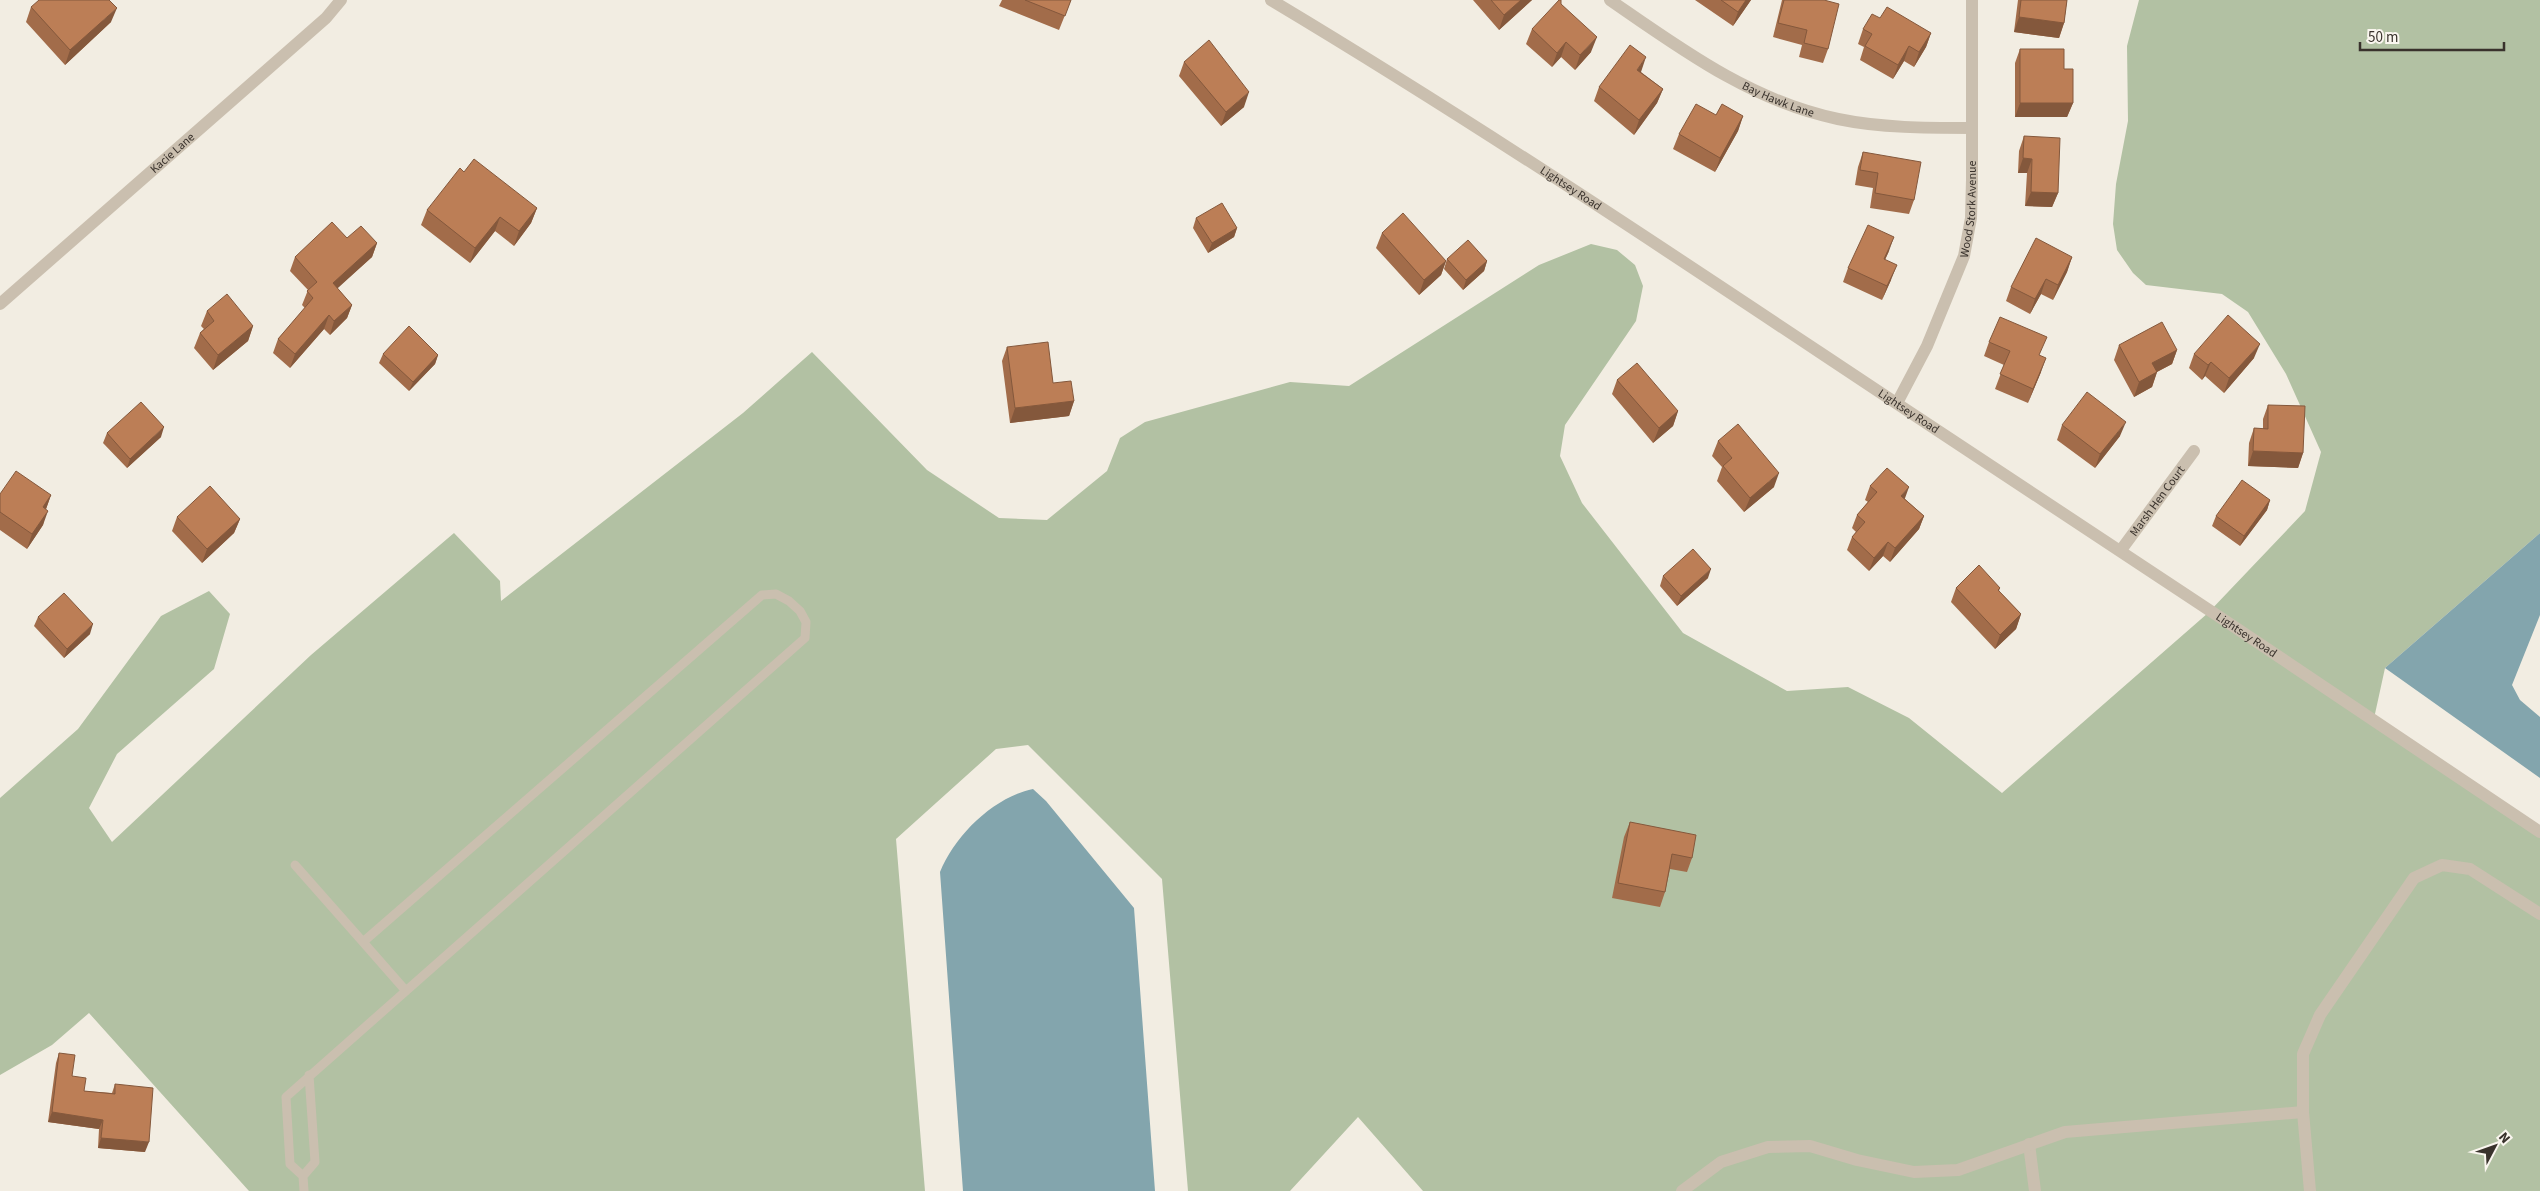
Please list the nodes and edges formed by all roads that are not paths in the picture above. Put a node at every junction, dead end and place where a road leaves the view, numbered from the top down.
1 (341, 0) edge
2 (1271, 0) edge
3 (1610, 0) edge
4 (1972, 0) edge
5 (1971, 128) junction
6 (0, 304) edge
7 (1897, 403) junction
8 (2194, 451) dead end
9 (2121, 550) junction
10 (2540, 832) edge
11 (295, 865) dead end
12 (2540, 914) edge
13 (362, 942) junction
14 (406, 991) junction
15 (309, 1075) junction
16 (2303, 1112) junction
17 (2030, 1144) junction
18 (303, 1176) junction
19 (304, 1191) edge
20 (1682, 1191) edge
21 (2035, 1191) edge
22 (2310, 1191) edge

1 - 6 street, Kacie Lane
2 - 7 street, Lightsey Road
3 - 5 street, Bay Hawk Lane
4 - 5 street, Wood Stork Avenue
5 - 7 street, Wood Stork Avenue
7 - 9 street, Lightsey Road
8 - 9 street, Marsh Hen Court
9 - 10 street, Lightsey Road
11 - 13 lane
12 - 16 street
13 - 14 lane
13 - 14 lane
14 - 15 lane
15 - 18 lane
15 - 18 lane
16 - 17 street
16 - 22 street
17 - 20 street
17 - 21 street
18 - 19 lane

